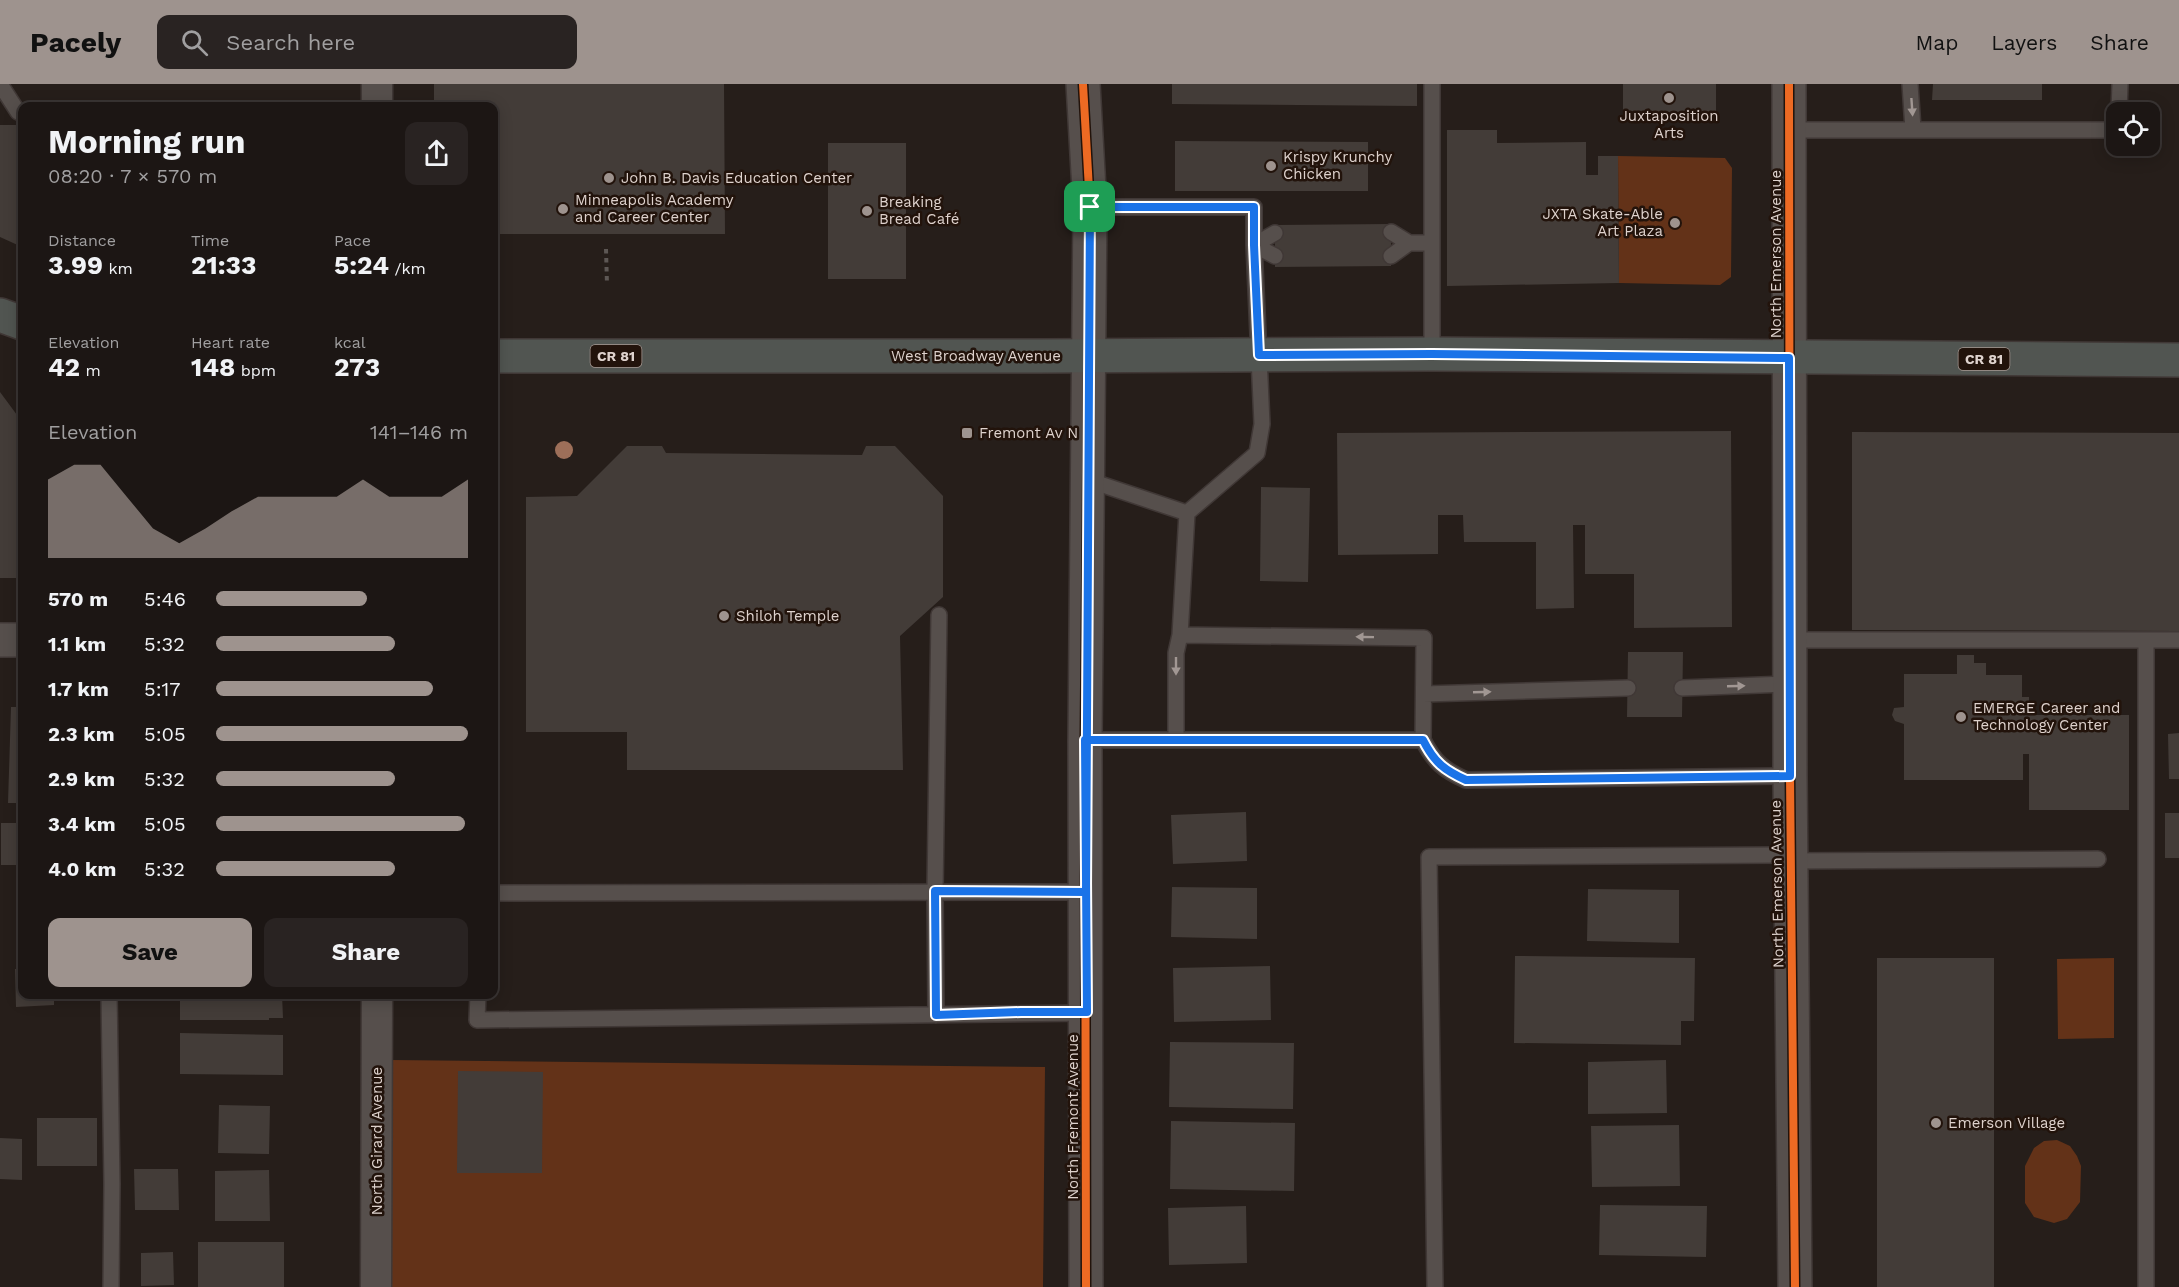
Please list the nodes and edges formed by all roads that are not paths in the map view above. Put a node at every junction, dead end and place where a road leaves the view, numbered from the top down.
1 (0, 84) edge
2 (377, 84) edge
3 (1083, 84) edge
4 (1432, 84) edge
5 (1789, 84) edge
6 (1910, 84) edge
7 (2120, 84) edge
8 (377, 102) edge
9 (2119, 102) edge
10 (18, 111) edge
11 (1913, 129) junction
12 (1789, 130) junction
13 (2106, 130) edge
14 (1090, 207) junction
15 (1391, 232) dead end
16 (1275, 233) dead end
17 (1408, 243) junction
18 (1432, 243) junction
19 (1254, 245) junction
20 (1275, 256) dead end
21 (1391, 256) dead end
22 (0, 315) edge
23 (18, 322) edge
24 (1432, 354) junction
25 (1259, 355) junction
26 (498, 356) edge
27 (1090, 356) junction
28 (1789, 358) junction
29 (2179, 360) edge
30 (1088, 480) junction
31 (1187, 513) junction
32 (939, 615) dead end
33 (1180, 635) junction
34 (0, 640) edge
35 (18, 640) edge
36 (1789, 640) junction
37 (2146, 640) junction
38 (2179, 640) edge
39 (1789, 684) junction
40 (1628, 688) dead end
41 (1682, 688) dead end
42 (1424, 694) junction
43 (1176, 739) junction
44 (1085, 740) junction
45 (1423, 740) junction
46 (1790, 776) junction
47 (1790, 858) junction
48 (2098, 859) dead end
49 (935, 891) junction
50 (1086, 892) junction
51 (498, 893) edge
52 (109, 999) edge
53 (377, 999) edge
54 (478, 999) edge
55 (1087, 1012) junction
56 (936, 1015) junction
57 (111, 1287) edge
58 (376, 1287) edge
59 (1086, 1287) edge
60 (1435, 1287) edge
61 (1795, 1287) edge
62 (2146, 1287) edge

1 - 10 lane
2 - 8 street
3 - 14 street, North Fremont Avenue
4 - 18 lane
5 - 12 street, North Emerson Avenue
6 -> 11 lane
7 - 9 lane
11 - 12 lane
11 - 13 lane
12 - 28 street, North Emerson Avenue
14 - 19 lane
14 - 27 street, North Fremont Avenue
15 - 17 lane
16 - 19 lane
17 - 18 lane
17 - 21 lane
18 - 24 lane
19 - 20 lane
19 - 25 lane
22 - 23 main road
24 - 25 main road, West Broadway Avenue / CR 81
24 - 28 main road, West Broadway Avenue / CR 81
25 - 27 main road, West Broadway Avenue / CR 81
25 - 31 lane
26 - 27 main road, West Broadway Avenue / CR 81
27 - 30 street, North Fremont Avenue
28 - 29 main road, West Broadway Avenue / CR 81
28 - 36 street, North Emerson Avenue
30 - 31 lane
30 - 44 street, North Fremont Avenue
31 - 33 lane
32 - 49 lane
42 -> 33 lane
33 -> 43 lane
34 - 35 street
36 - 37 lane
36 - 39 street, North Emerson Avenue
37 - 38 lane
37 - 62 lane
41 -> 39 lane
39 - 46 street, North Emerson Avenue
42 -> 40 lane
42 - 45 lane
43 - 44 lane
43 - 45 lane
44 - 50 street, North Fremont Avenue
45 - 46 lane
46 - 47 street, North Emerson Avenue
47 - 48 lane
47 - 60 lane
47 - 61 street, North Emerson Avenue
49 - 50 lane
49 - 51 lane
49 - 56 lane
50 - 55 street, North Fremont Avenue
52 - 57 lane
53 - 58 street, North Girard Avenue
54 - 56 lane
55 - 56 lane
55 - 59 street, North Fremont Avenue

